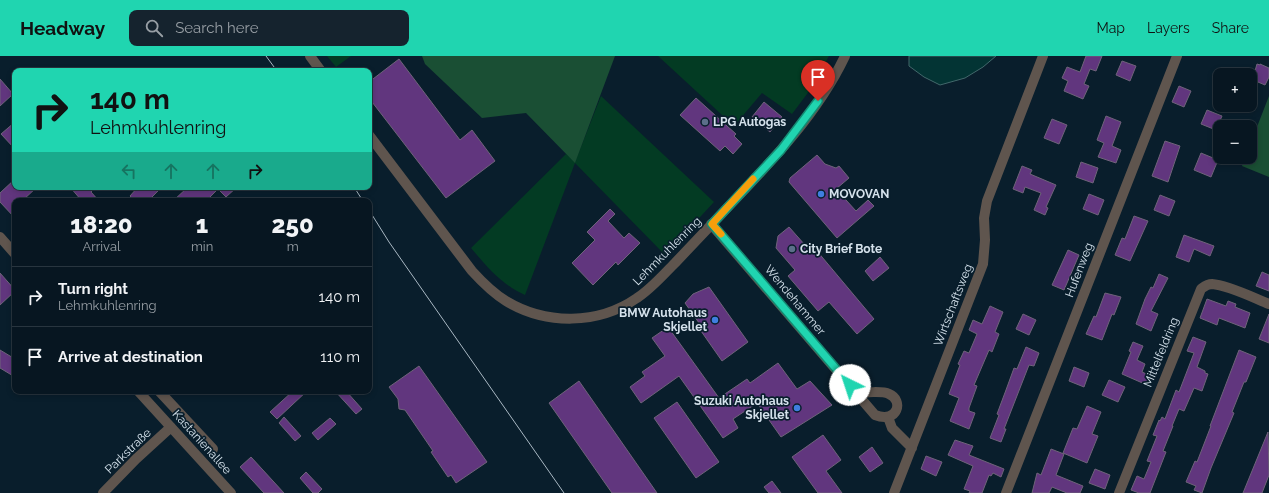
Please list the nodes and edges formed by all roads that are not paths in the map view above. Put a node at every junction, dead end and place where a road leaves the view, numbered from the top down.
1 (310, 56) edge
2 (845, 56) edge
3 (1043, 56) edge
4 (1177, 56) edge
5 (319, 68) edge
6 (372, 139) edge
7 (712, 224) junction
8 (2, 244) edge
9 (12, 252) edge
10 (1269, 304) edge
11 (141, 394) edge
12 (163, 394) edge
13 (857, 394) junction
14 (888, 417) junction
15 (171, 427) junction
16 (912, 448) junction
17 (213, 449) dead end
18 (103, 493) edge
19 (231, 493) edge
20 (894, 493) edge
21 (1006, 493) edge
22 (1119, 493) edge

1 - 5 street
2 - 7 street, Lehmkuhlenring
3 - 16 street, Wirtschaftsweg
4 - 21 street, Hufenweg
6 - 7 street, Lehmkuhlenring
7 - 13 street, Wendehammer
8 - 9 street
10 - 22 street, Mittelfeldring
11 - 15 street, Kastanienallee
12 - 17 street
13 - 14 street, Wendehammer
13 - 14 street
14 - 16 street
15 - 18 street, Parkstraße
15 - 19 street, Kastanienallee
16 - 20 street, Wirtschaftsweg

